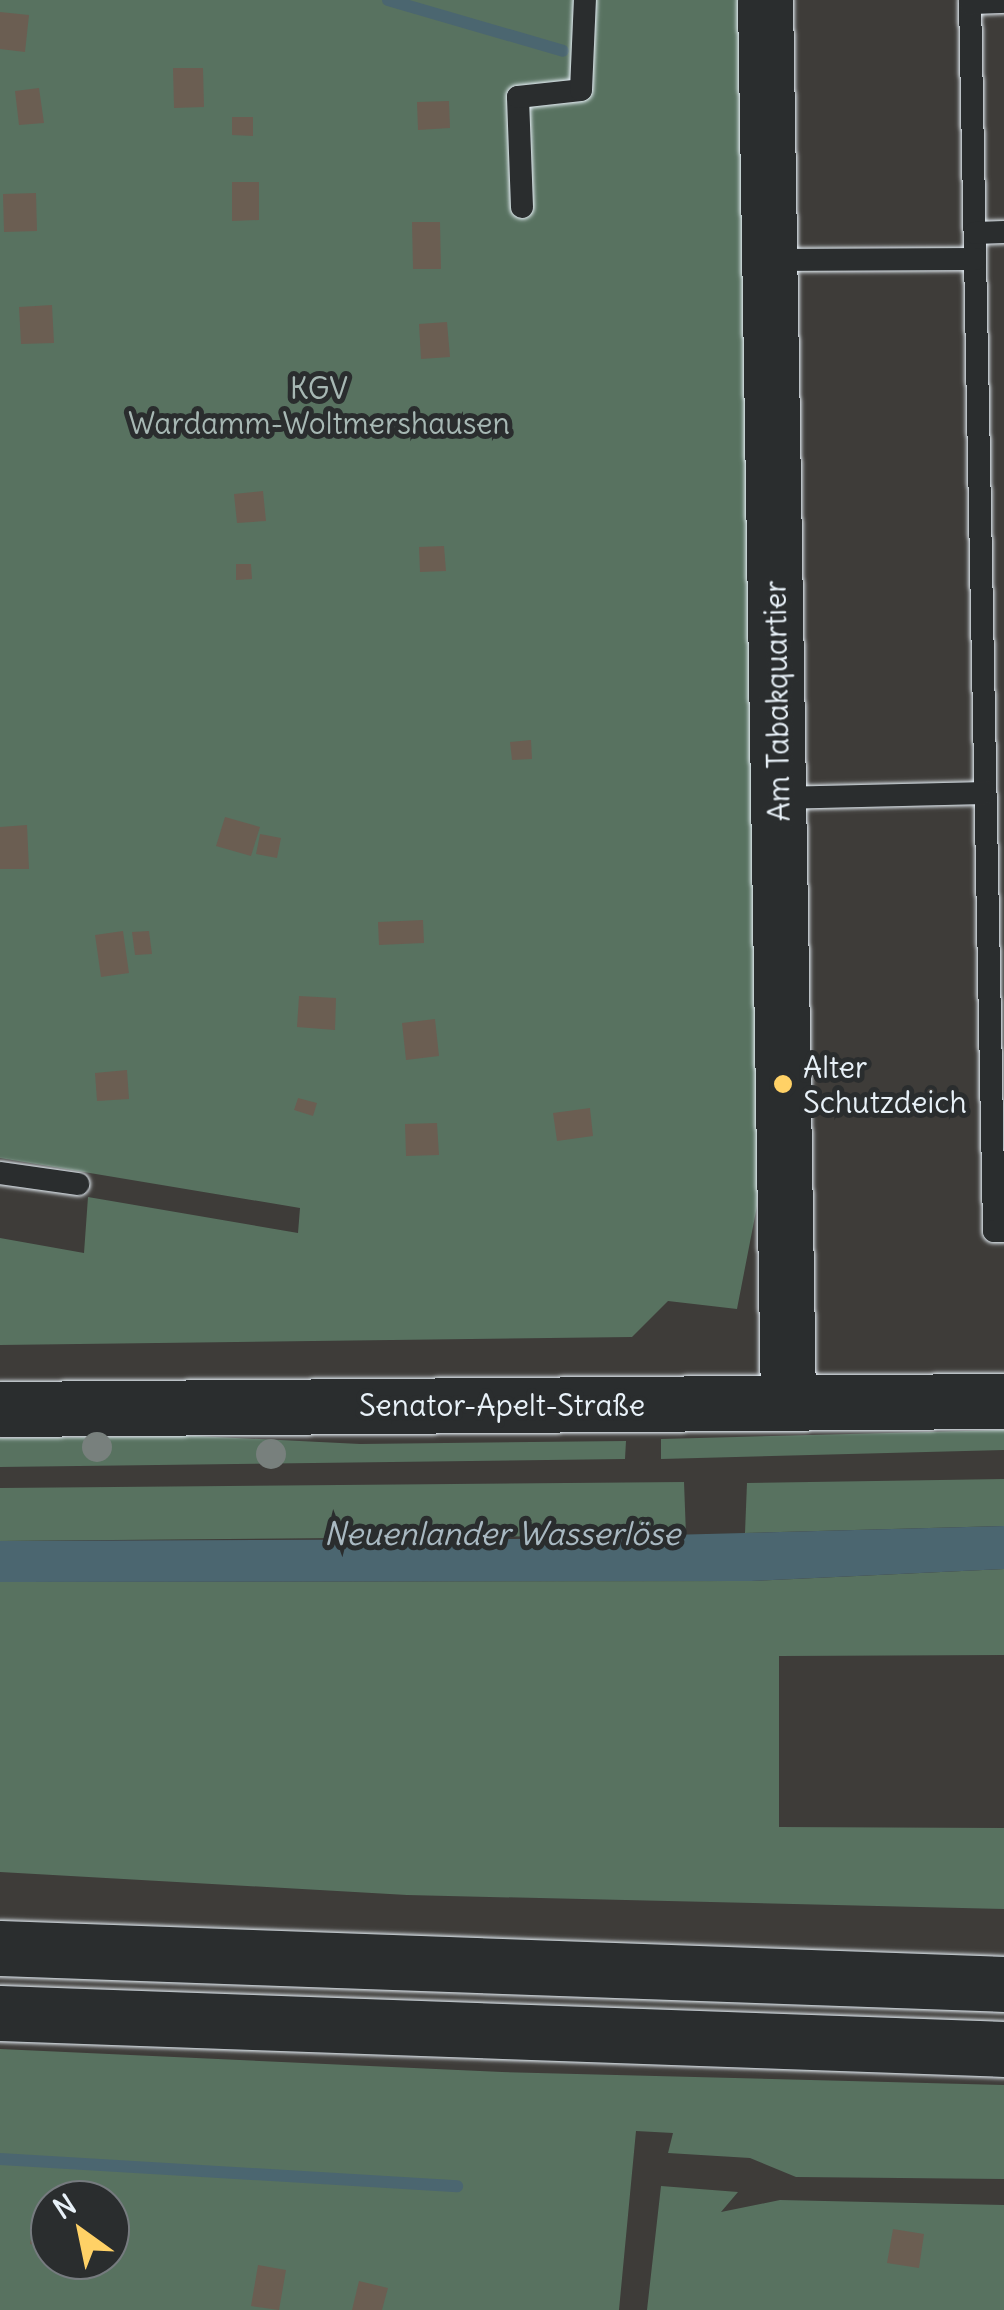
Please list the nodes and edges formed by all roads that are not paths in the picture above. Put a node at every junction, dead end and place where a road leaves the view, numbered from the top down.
1 (585, 0) edge
2 (765, 0) edge
3 (970, 2) edge
4 (1004, 2) edge
5 (522, 207) dead end
6 (1004, 232) edge
7 (975, 233) junction
8 (975, 259) junction
9 (770, 260) junction
10 (1004, 446) edge
11 (979, 447) junction
12 (994, 715) edge
13 (986, 794) junction
14 (779, 798) junction
15 (997, 988) edge
16 (0, 1172) edge
17 (78, 1184) dead end
18 (1004, 1231) edge
19 (1004, 1401) edge
20 (788, 1402) junction
21 (0, 1409) edge
22 (0, 1948) edge
23 (1004, 1984) edge
24 (0, 2013) edge
25 (1004, 2050) edge

1 - 5 lane
2 - 9 main road, Am Tabakquartier
3 - 4 lane
3 - 7 lane
6 - 7 lane
7 - 8 lane
8 - 9 lane
8 - 11 lane
9 - 14 main road, Am Tabakquartier
10 - 11 lane
11 - 12 lane
12 - 13 lane
13 - 14 lane
13 - 15 lane
14 - 20 main road, Am Tabakquartier
15 - 18 lane
16 - 17 lane
19 - 20 main road, Senator-Apelt-Straße
20 - 21 main road, Senator-Apelt-Straße
22 - 23 main road
24 - 25 main road

